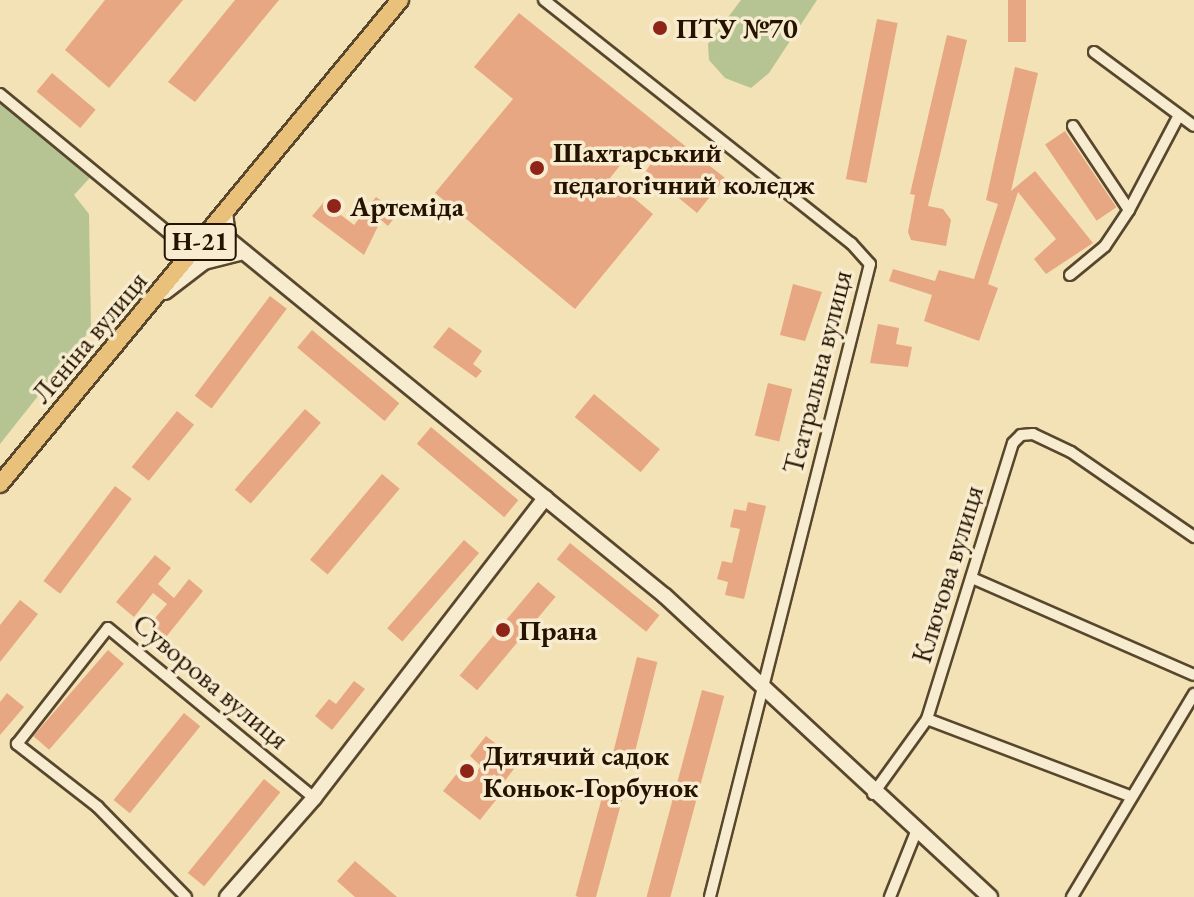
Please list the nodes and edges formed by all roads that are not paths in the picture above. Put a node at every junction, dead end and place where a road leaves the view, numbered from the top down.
1 (400, 0) edge
2 (544, 0) edge
3 (1094, 52) dead end
4 (0, 94) edge
5 (1179, 115) junction
6 (1073, 126) dead end
7 (1194, 126) edge
8 (1129, 210) junction
9 (225, 211) junction
10 (192, 252) junction
11 (244, 252) junction
12 (1070, 275) dead end
13 (153, 303) junction
14 (0, 484) edge
15 (545, 498) junction
16 (1194, 537) edge
17 (972, 578) junction
18 (1194, 675) edge
19 (760, 690) junction
20 (1194, 694) edge
21 (927, 719) junction
22 (873, 794) junction
23 (1132, 797) junction
24 (314, 798) junction
25 (916, 832) junction
26 (186, 897) edge
27 (227, 897) edge
28 (710, 897) edge
29 (890, 897) edge
30 (990, 897) edge
31 (1072, 897) edge

1 - 9 main road, Леніна вулиця / Н-21
2 - 19 street, Театральна вулиця
3 - 5 street
4 - 10 street
5 - 7 street
5 - 8 street
6 - 8 street
8 - 12 street
9 - 10 main road, Леніна вулиця / Н-21
9 - 11 street
10 - 13 main road, Леніна вулиця / Н-21
11 - 13 street
11 - 15 street
13 - 14 main road, Леніна вулиця / Н-21
15 - 19 street
15 - 24 street
16 - 17 street, Ключова вулиця
17 - 18 street
17 - 21 street, Ключова вулиця
19 - 22 street
19 - 28 street, Театральна вулиця
20 - 23 street
21 - 22 street, Ключова вулиця
21 - 23 street
22 - 25 street
23 - 31 street
24 - 26 street, Суворова вулиця
24 - 27 street
25 - 29 street
25 - 30 street

